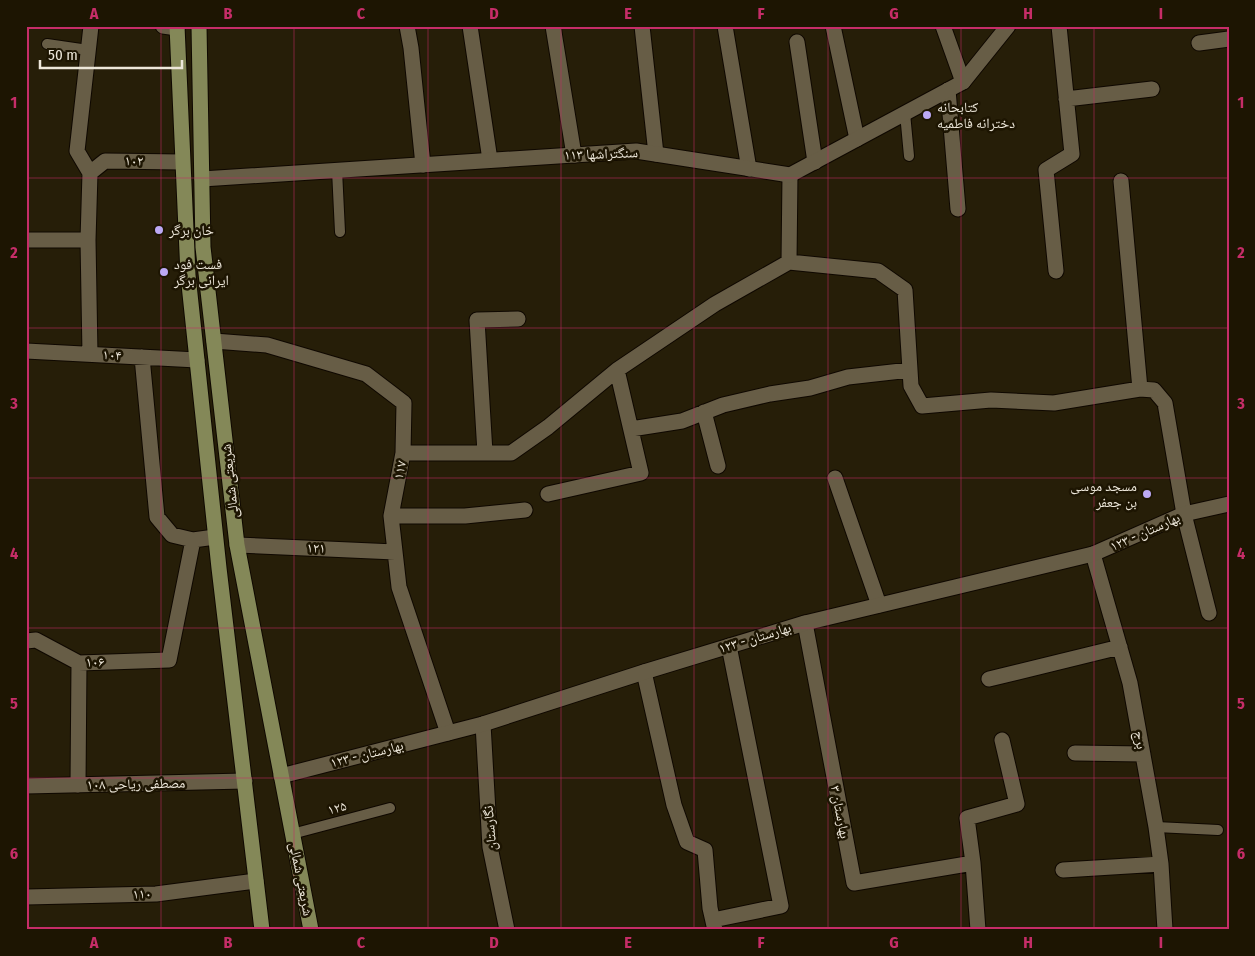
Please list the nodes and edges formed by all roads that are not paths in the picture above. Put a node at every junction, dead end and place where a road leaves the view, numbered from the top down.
1 (91, 26) edge
2 (199, 26) edge
3 (407, 26) edge
4 (470, 26) edge
5 (553, 26) edge
6 (642, 26) edge
7 (725, 26) edge
8 (833, 26) edge
9 (943, 26) edge
10 (1008, 26) edge
11 (1059, 26) edge
12 (172, 27) edge
13 (1229, 39) edge
14 (796, 42) dead end
15 (1199, 43) dead end
16 (47, 44) dead end
17 (88, 50) junction
18 (963, 82) junction
19 (1152, 89) dead end
20 (948, 90) junction
21 (1066, 99) junction
22 (906, 113) junction
23 (857, 139) junction
24 (656, 154) junction
25 (574, 155) junction
26 (909, 156) dead end
27 (490, 160) junction
28 (182, 162) junction
29 (815, 162) junction
30 (423, 165) junction
31 (749, 169) junction
32 (337, 170) junction
33 (90, 173) junction
34 (790, 175) junction
35 (202, 179) junction
36 (1121, 181) dead end
37 (958, 209) dead end
38 (340, 232) dead end
39 (26, 240) edge
40 (88, 240) junction
41 (790, 262) junction
42 (1056, 271) dead end
43 (518, 318) dead end
44 (214, 341) junction
45 (26, 351) edge
46 (90, 354) junction
47 (142, 357) junction
48 (197, 360) junction
49 (617, 370) junction
50 (910, 370) junction
51 (1140, 389) junction
52 (704, 412) junction
53 (631, 429) junction
54 (403, 453) junction
55 (485, 453) junction
56 (718, 466) dead end
57 (835, 478) dead end
58 (548, 494) dead end
59 (1229, 504) edge
60 (525, 510) dead end
61 (1184, 514) junction
62 (391, 516) junction
63 (215, 537) junction
64 (193, 540) junction
65 (237, 545) junction
66 (395, 552) junction
67 (1093, 554) junction
68 (879, 605) junction
69 (1209, 613) dead end
70 (805, 623) junction
71 (26, 641) edge
72 (729, 646) junction
73 (1120, 647) junction
74 (79, 663) junction
75 (644, 672) junction
76 (989, 679) dead end
77 (483, 724) junction
78 (448, 733) junction
79 (1002, 740) dead end
80 (1075, 753) dead end
81 (1143, 754) junction
82 (281, 776) junction
83 (245, 781) junction
84 (78, 785) junction
85 (26, 786) edge
86 (390, 808) dead end
87 (1156, 827) junction
88 (1218, 830) dead end
89 (292, 834) junction
90 (973, 863) junction
91 (1161, 864) junction
92 (1063, 870) dead end
93 (256, 881) junction
94 (26, 898) edge
95 (714, 925) edge
96 (262, 930) edge
97 (311, 930) edge
98 (508, 930) edge
99 (978, 930) edge
100 (1165, 930) edge

1 - 17 street
2 - 35 main road, شریعتی شمالی
3 - 30 street
4 - 27 street
5 - 25 street
6 - 24 street
7 - 31 street
8 - 23 street
9 - 18 street
10 - 18 street
11 - 21 street
12 - 28 main road, شریعتی شمالی
13 - 15 street
14 - 29 street
16 - 17 lane
17 - 33 street
18 - 20 street
19 - 21 street
20 - 22 street
20 - 37 street
21 - 42 street
22 - 23 street
22 - 26 lane
23 - 29 street
24 - 25 street, سنگتراشها ۱۱۳
24 - 31 street, سنگتراشها ۱۱۳
25 - 27 street, سنگتراشها ۱۱۳
27 - 30 street, سنگتراشها ۱۱۳
28 - 33 street, ۱۰۲
28 - 48 main road, شریعتی شمالی
29 - 34 street
30 - 32 street, سنگتراشها ۱۱۳
31 - 34 street, سنگتراشها ۱۱۳
32 - 35 street, سنگتراشها ۱۱۳
32 - 38 lane
33 - 40 street
34 - 41 street
35 - 44 main road, شریعتی شمالی
36 - 51 street
39 - 40 street
40 - 46 street
41 - 49 street
41 - 50 street
43 - 55 street
44 - 54 street, ۱۱۷
44 - 65 main road, شریعتی شمالی
45 - 46 street, ۱۰۴
46 - 47 street, ۱۰۴
47 - 48 street, ۱۰۴
47 - 64 street
48 - 63 main road, شریعتی شمالی
49 - 53 street
49 - 55 street
50 - 51 street
50 - 52 street
51 - 61 street
52 - 53 street
52 - 56 street
53 - 58 street
54 - 55 street
54 - 62 street, ۱۱۷
57 - 68 street
59 - 61 street, بهارستان - ۱۲۳
60 - 62 street
61 - 67 street, بهارستان - ۱۲۳
61 - 69 street
62 - 66 street, ۱۱۷
63 - 64 street
63 - 83 main road, شریعتی شمالی
64 - 74 street, ۱۰۶
65 - 66 street, ۱۲۱
65 - 82 main road, شریعتی شمالی
66 - 78 street, ۱۱۷
67 - 68 street, بهارستان - ۱۲۳
67 - 73 street, برج
68 - 70 street, بهارستان - ۱۲۳
70 - 72 street, بهارستان - ۱۲۳
70 - 90 street, بهارستان ۳
71 - 74 street, ۱۰۶
72 - 75 street, بهارستان - ۱۲۳
72 - 95 street
73 - 76 street
73 - 81 street, برج
74 - 84 street
75 - 77 street, بهارستان - ۱۲۳
75 - 95 street
77 - 78 street, بهارستان - ۱۲۳
77 - 98 street, نگارستان
78 - 82 street, بهارستان - ۱۲۳
79 - 90 street
80 - 81 street
81 - 87 street, برج
82 - 89 main road, شریعتی شمالی
83 - 84 street, مصطفی ریاحی ۱۰۸
83 - 93 main road, شریعتی شمالی
84 - 85 street, مصطفی ریاحی ۱۰۸
86 - 89 lane, ۱۲۵
87 - 88 lane
87 - 91 street, برج
89 - 97 main road, شریعتی شمالی
90 - 99 street
91 - 92 street
91 - 100 street, برج
93 - 94 street, ۱۱۰
93 - 96 main road, شریعتی شمالی

